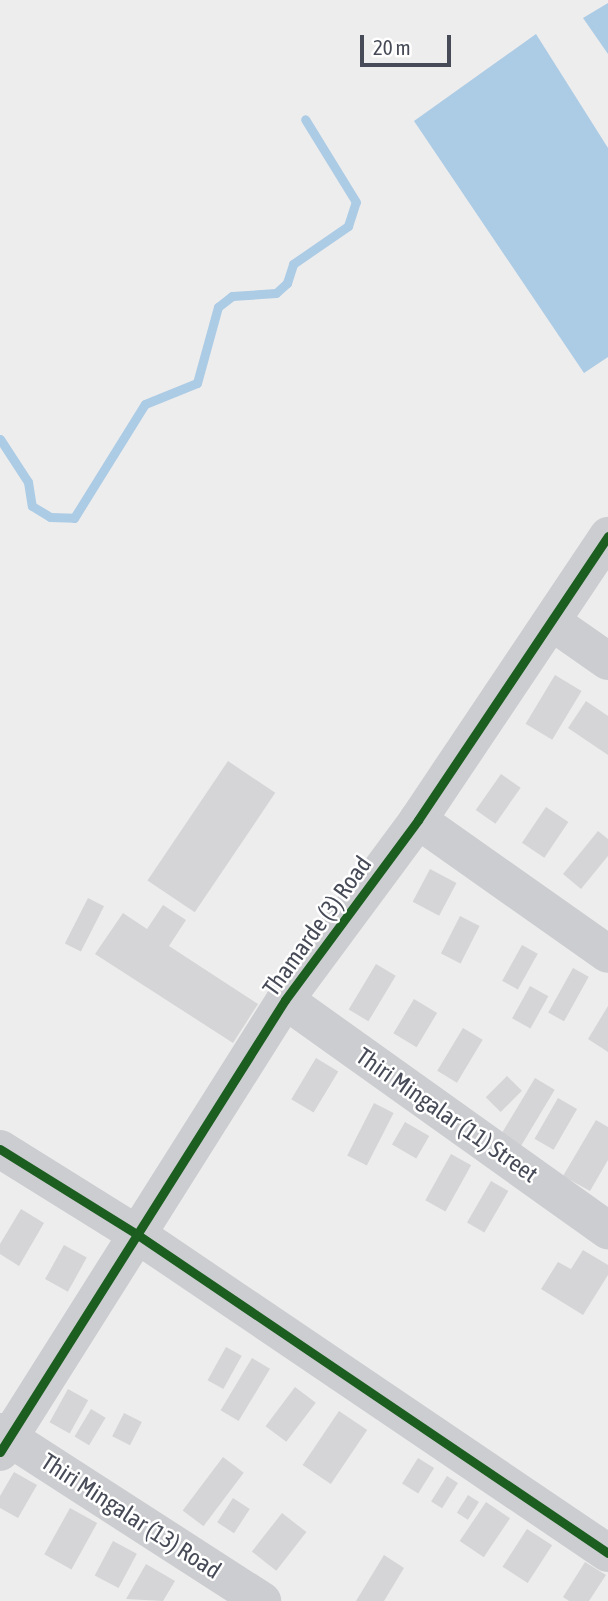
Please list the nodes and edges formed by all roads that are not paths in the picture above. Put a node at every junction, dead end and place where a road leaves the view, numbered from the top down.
1 (608, 536) edge
2 (552, 622) junction
3 (608, 661) edge
4 (418, 820) junction
5 (608, 954) edge
6 (285, 1000) junction
7 (0, 1149) edge
8 (608, 1230) edge
9 (135, 1233) junction
10 (3, 1440) edge
11 (608, 1553) edge
12 (262, 1601) edge

1 - 2 street, Thamarde (3) Road
2 - 3 street
2 - 4 street, Thamarde (3) Road
4 - 5 street
4 - 6 street, Thamarde (3) Road
6 - 8 street, Thiri Mingalar (11) Street
6 - 9 street, Thamarde (3) Road
7 - 9 street
9 - 10 street, Thamarde (3) Road
9 - 11 street
10 - 12 street, Thiri Mingalar (13) Road

